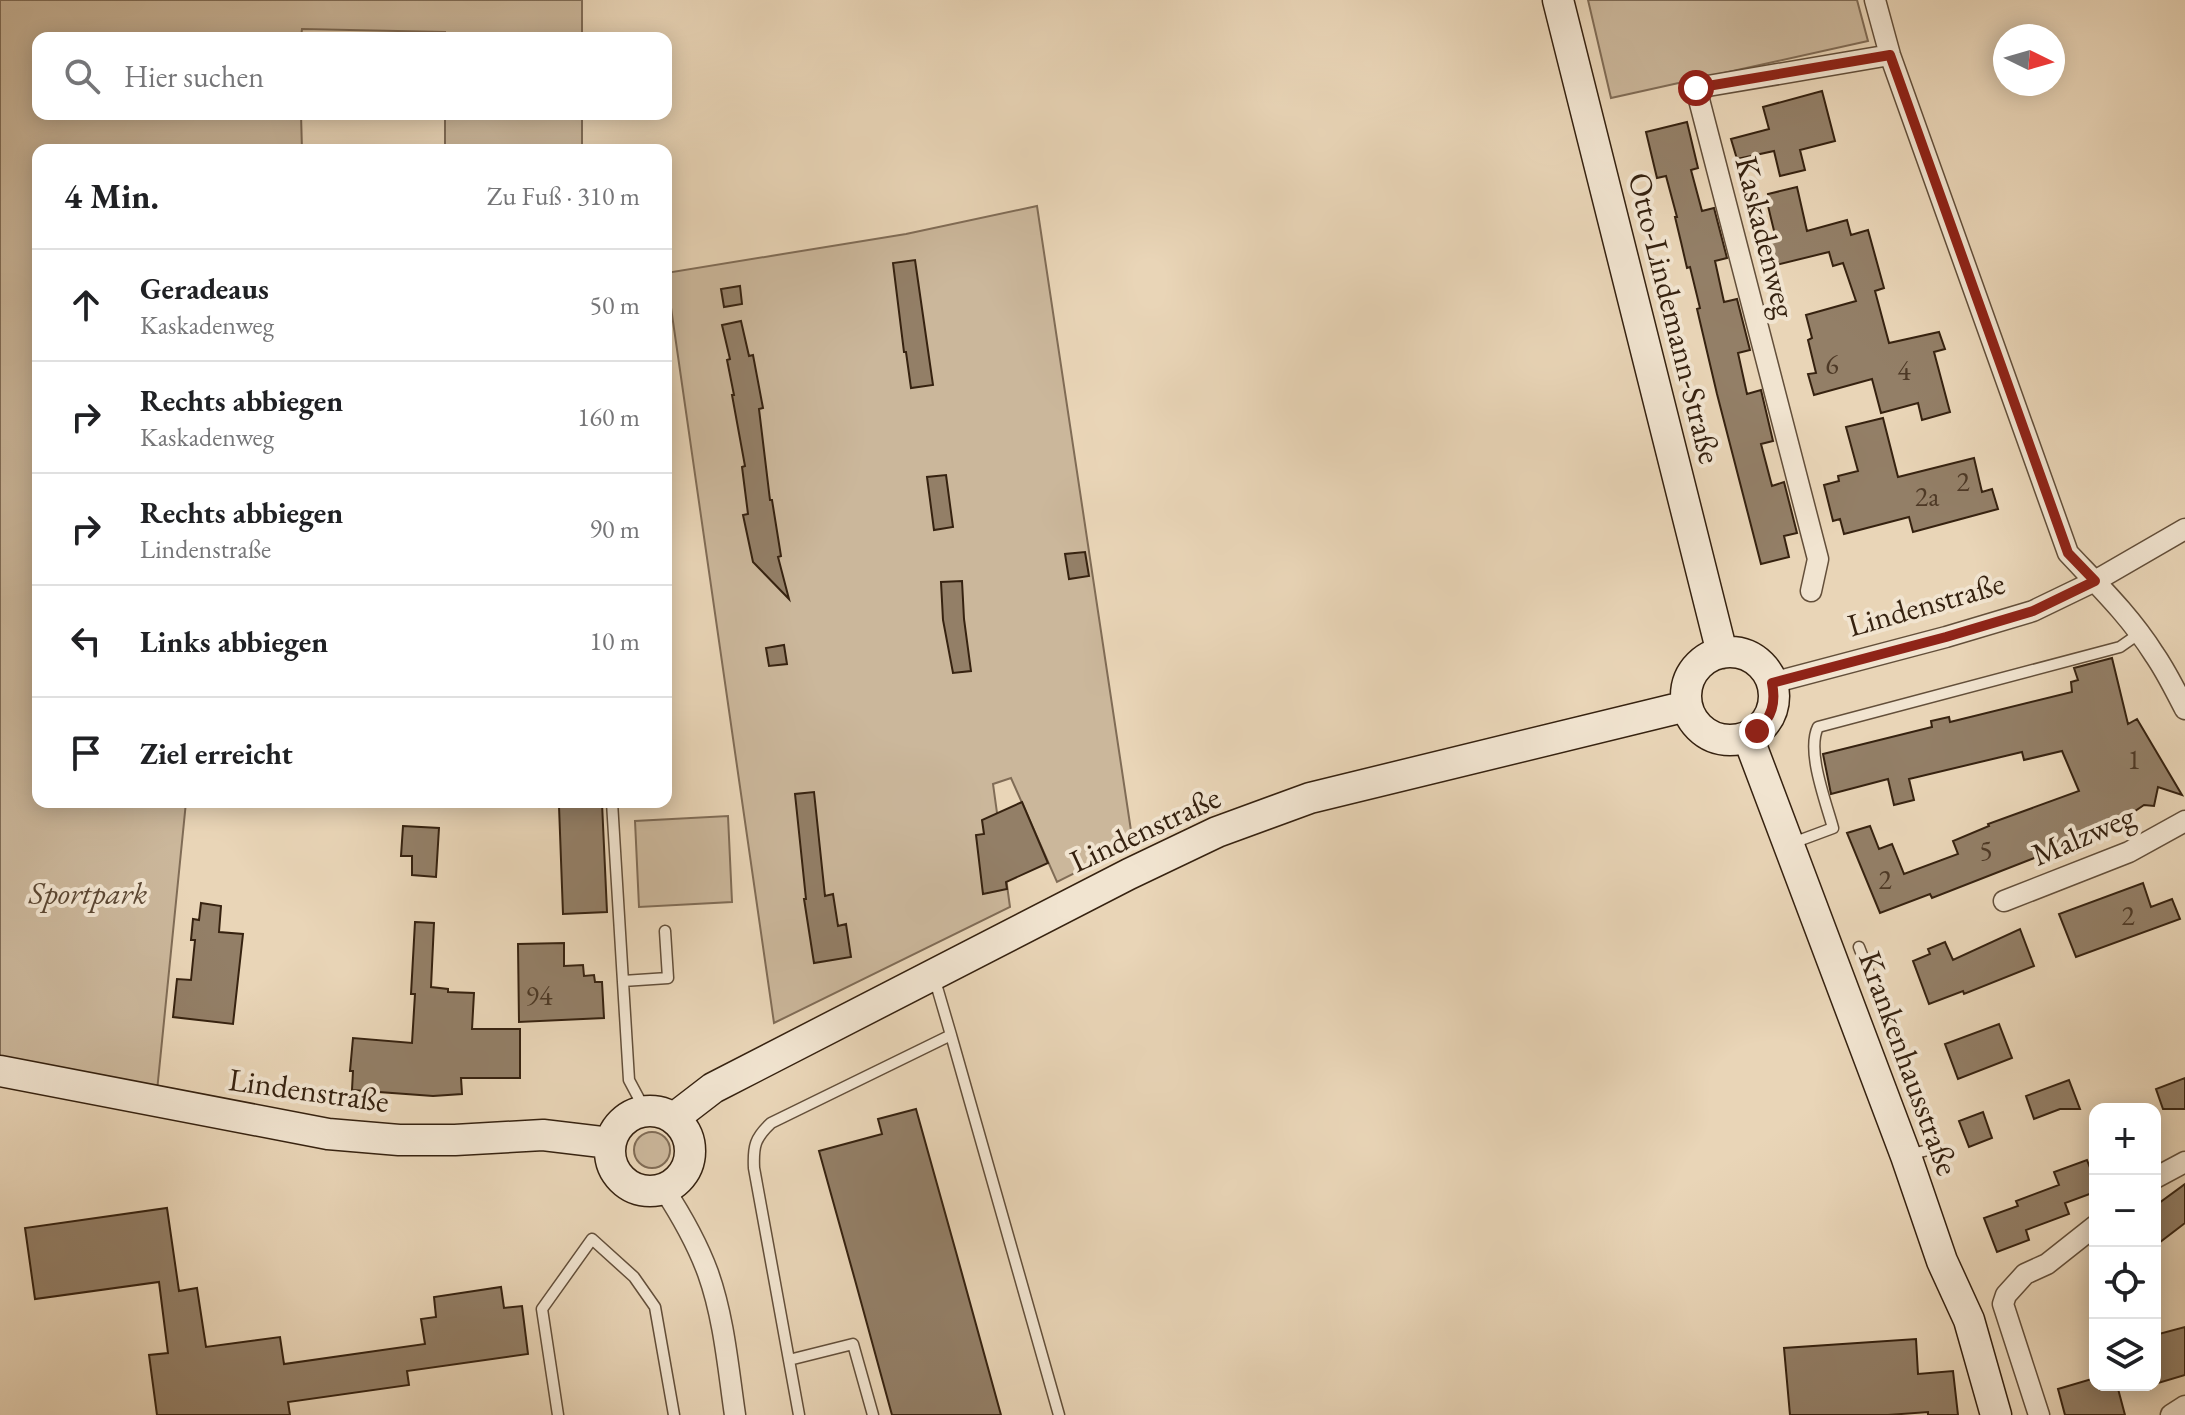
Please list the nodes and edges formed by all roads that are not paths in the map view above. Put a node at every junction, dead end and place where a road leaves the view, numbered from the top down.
1 (1558, 0) edge
2 (1875, 0) edge
3 (1890, 55) junction
4 (2185, 529) edge
5 (2095, 581) junction
6 (1811, 591) dead end
7 (2140, 633) junction
8 (1722, 653) junction
9 (1772, 683) junction
10 (1687, 706) junction
11 (2185, 709) edge
12 (1748, 737) junction
13 (612, 808) edge
14 (2185, 821) edge
15 (1788, 844) junction
16 (2004, 901) dead end
17 (665, 931) dead end
18 (1859, 947) dead end
19 (933, 975) junction
20 (623, 981) junction
21 (951, 1035) junction
22 (0, 1071) edge
23 (660, 1114) junction
24 (610, 1143) junction
25 (1906, 1156) junction
26 (2185, 1162) edge
27 (2161, 1175) edge
28 (664, 1189) junction
29 (2089, 1231) edge
30 (789, 1360) junction
31 (2185, 1406) edge
32 (558, 1415) edge
33 (674, 1415) edge
34 (735, 1415) edge
35 (799, 1415) edge
36 (873, 1415) edge
37 (1059, 1415) edge
38 (1996, 1415) edge
39 (2039, 1415) edge
40 (2171, 1415) edge

1 - 8 street, Otto-Lindemann-Straße
2 - 3 street
3 - 5 street
3 - 6 street, Kaskadenweg
4 - 5 street, Lindenstraße
5 - 7 street
5 - 9 street, Lindenstraße
7 - 11 street
7 - 15 lane
8 - 9 street
8 - 10 street
9 - 12 street
10 - 12 street
10 - 19 street, Lindenstraße
12 - 15 street, Krankenhausstraße
13 - 20 lane
14 - 16 street, Malzweg
15 - 25 street, Krankenhausstraße
17 - 20 lane
18 - 25 lane
19 - 21 lane
19 - 23 street, Lindenstraße
20 - 23 lane
21 - 30 lane
21 - 37 lane
22 - 24 street, Lindenstraße
23 - 24 street, Lindenstraße
23 - 28 street
24 - 28 street
25 - 38 street, Krankenhausstraße
26 - 27 street
28 - 34 street
29 - 39 street
30 - 35 lane
30 - 36 lane
31 - 40 street
32 - 33 lane

